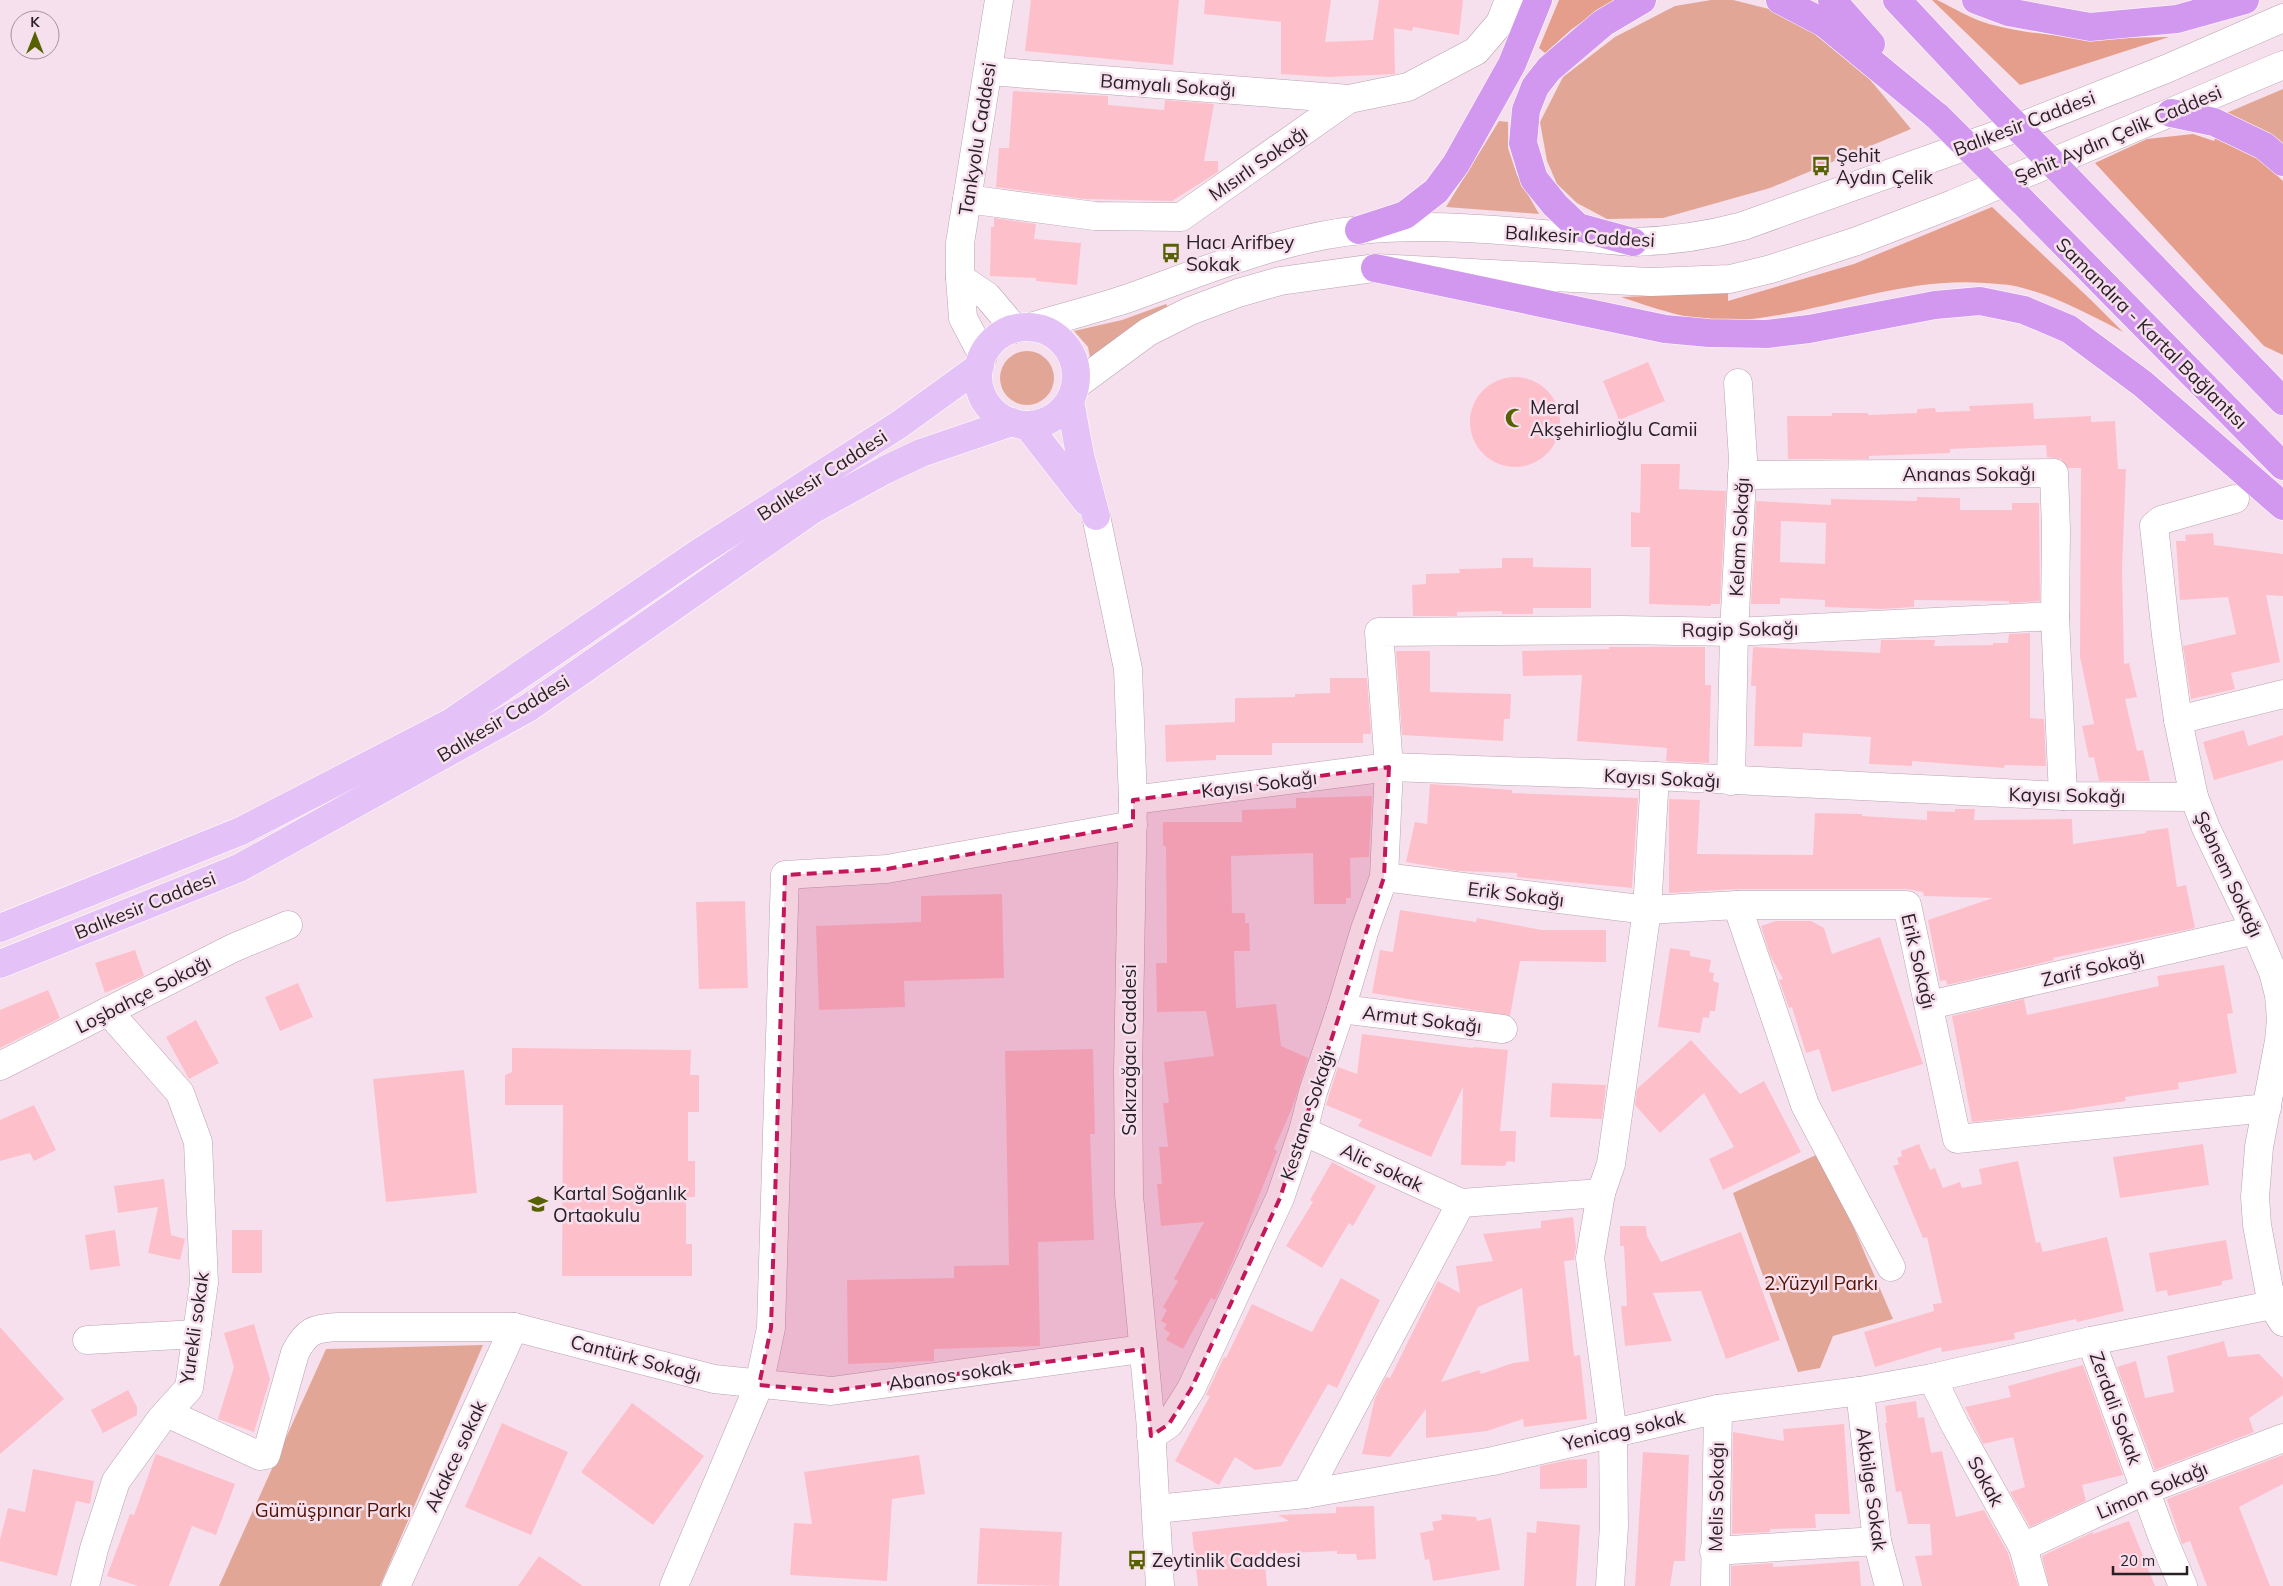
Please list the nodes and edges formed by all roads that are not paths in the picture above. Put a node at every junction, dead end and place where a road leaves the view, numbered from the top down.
1 (1000, 0) edge
2 (1509, 0) edge
3 (1538, 0) edge
4 (1642, 0) edge
5 (1780, 0) edge
6 (1832, 0) edge
7 (1897, 0) edge
8 (1976, 0) edge
9 (2245, 0) edge
10 (2283, 18) edge
11 (2283, 65) edge
12 (988, 71) junction
13 (1349, 99) junction
14 (2171, 113) junction
15 (1938, 118) junction
16 (2283, 162) edge
17 (2067, 178) junction
18 (967, 199) junction
19 (1359, 230) junction
20 (1633, 242) junction
21 (1375, 268) junction
22 (960, 278) junction
23 (1023, 328) junction
24 (981, 361) junction
25 (2283, 373) edge
26 (1738, 383) dead end
27 (1073, 393) junction
28 (2283, 401) edge
29 (1020, 424) junction
30 (2283, 466) edge
31 (1742, 475) junction
32 (2235, 499) dead end
33 (2283, 506) edge
34 (1096, 516) junction
35 (2055, 616) junction
36 (1734, 632) junction
37 (2283, 694) edge
38 (2178, 720) junction
39 (1389, 767) junction
40 (1655, 776) junction
41 (1731, 781) junction
42 (2063, 796) junction
43 (2194, 797) junction
44 (1133, 813) junction
45 (1384, 877) junction
46 (1737, 905) junction
47 (1647, 910) junction
48 (288, 926) dead end
49 (0, 928) edge
50 (2255, 930) junction
51 (0, 964) edge
52 (1930, 1005) junction
53 (1341, 1009) junction
54 (108, 1011) junction
55 (1503, 1029) dead end
56 (0, 1066) edge
57 (2267, 1108) junction
58 (1303, 1131) junction
59 (1601, 1194) junction
60 (1461, 1203) junction
61 (1891, 1267) dead end
62 (2280, 1309) edge
63 (514, 1327) junction
64 (197, 1334) junction
65 (87, 1340) dead end
66 (2091, 1341) junction
67 (1142, 1349) junction
68 (1932, 1378) junction
69 (759, 1385) junction
70 (1860, 1391) junction
71 (1718, 1409) junction
72 (167, 1413) junction
73 (1613, 1435) junction
74 (1152, 1436) junction
75 (2283, 1438) edge
76 (2146, 1490) junction
77 (1306, 1494) junction
78 (1156, 1509) junction
79 (1877, 1541) junction
80 (2023, 1547) junction
81 (1714, 1551) junction
82 (85, 1586) edge
83 (396, 1586) edge
84 (674, 1586) edge
85 (1160, 1586) edge
86 (1610, 1586) edge
87 (1715, 1586) edge
88 (1889, 1586) edge
89 (2034, 1586) edge
90 (2183, 1586) edge

1 - 12 street, Tankyolu Caddesi
2 - 13 street, Mısırlı Sokağı
3 - 19 highway
4 - 20 highway
5 - 15 highway
6 - 15 highway
7 - 17 highway, bridge
8 - 9 highway
10 - 20 street, Balıkesir Caddesi
11 - 14 street, Şehit Aydın Çelik Caddesi
12 - 13 street, Bamyalı Sokağı
12 - 18 street, Tankyolu Caddesi
13 - 18 street, Mısırlı Sokağı
14 - 16 highway
14 - 21 street, Şehit Aydın Çelik Caddesi
15 - 30 highway, Samandıra - Kartal Bağlantısı, bridge
17 - 25 highway
17 - 28 highway
18 - 22 street, Tankyolu Caddesi
19 - 20 street, Balıkesir Caddesi
19 - 23 street, Balıkesir Caddesi
21 - 27 street
21 - 33 highway
22 - 23 street
22 - 24 street, Tankyolu Caddesi
23 - 24 main road
23 - 27 main road
24 - 29 main road
24 - 49 main road, Balıkesir Caddesi
26 - 31 street, Kelam Sokağı
27 - 29 main road
27 - 34 main road
29 - 34 main road
29 - 51 main road, Balıkesir Caddesi
31 - 35 street, Ananas Sokağı
31 - 36 street, Kelam Sokağı
32 - 38 street, Şebnem Sokağı
34 - 44 street, Sakızağacı Caddesi
35 - 36 street, Ragip Sokağı
35 - 42 street
36 - 39 street, Ragip Sokağı
36 - 41 street, Kelam Sokağı
37 - 38 street
38 - 43 street, Şebnem Sokağı
39 - 40 street, Kayısı Sokağı
39 - 44 street, Kayısı Sokağı
39 - 45 street, Kestane Sokağı
40 - 41 street, Kayısı Sokağı
40 - 47 street
41 - 42 street, Kayısı Sokağı
42 - 43 street, Kayısı Sokağı
43 - 50 street, Şebnem Sokağı
44 - 67 street, Sakızağacı Caddesi
44 - 69 street, Kayısı Sokağı
45 - 47 street, Erik Sokağı
45 - 53 street, Kestane Sokağı
46 - 47 street, Erik Sokağı
46 - 52 street, Erik Sokağı
46 - 61 street
47 - 59 street
48 - 54 street, Loşbahçe Sokağı
50 - 52 street, Zarif Sokağı
50 - 57 street, Şebnem Sokağı
52 - 57 street, Erik Sokağı
53 - 55 street, Armut Sokağı
53 - 58 street, Kestane Sokağı
54 - 56 street, Loşbahçe Sokağı
54 - 64 street, Yurekli sokak
57 - 62 street, Şebnem Sokağı
58 - 60 street, Alic sokak
58 - 74 street, Kestane Sokağı
59 - 60 street
59 - 73 street
60 - 77 street
62 - 66 street, Yenicag sokak
63 - 69 street, Cantürk Sokağı
63 - 72 street, Cantürk Sokağı
63 - 83 street, Akakce sokak
64 - 65 street
64 - 72 street, Yurekli sokak
66 - 68 street, Yenicag sokak
66 - 76 street, Zerdali Sokak
67 - 69 street, Abanos sokak
67 - 74 street, Sakızağacı Caddesi
68 - 70 street, Yenicag sokak
68 - 80 street, Sokak
69 - 84 street
70 - 71 street, Yenicag sokak
70 - 79 street, Akbilge Sokak
71 - 73 street, Yenicag sokak
71 - 81 street, Melis Sokağı
72 - 82 street, Yurekli sokak
73 - 77 street, Yenicag sokak
73 - 86 street
74 - 78 street, Sakızağacı Caddesi
75 - 76 street, Limon Sokağı
76 - 80 street, Limon Sokağı
76 - 90 street, Zerdali Sokak
77 - 78 street, Yenicag sokak
78 - 85 street, Sakızağacı Caddesi
79 - 81 street
79 - 88 street, Akbilge Sokak
80 - 89 street, Sokak
81 - 87 street, Melis Sokağı

